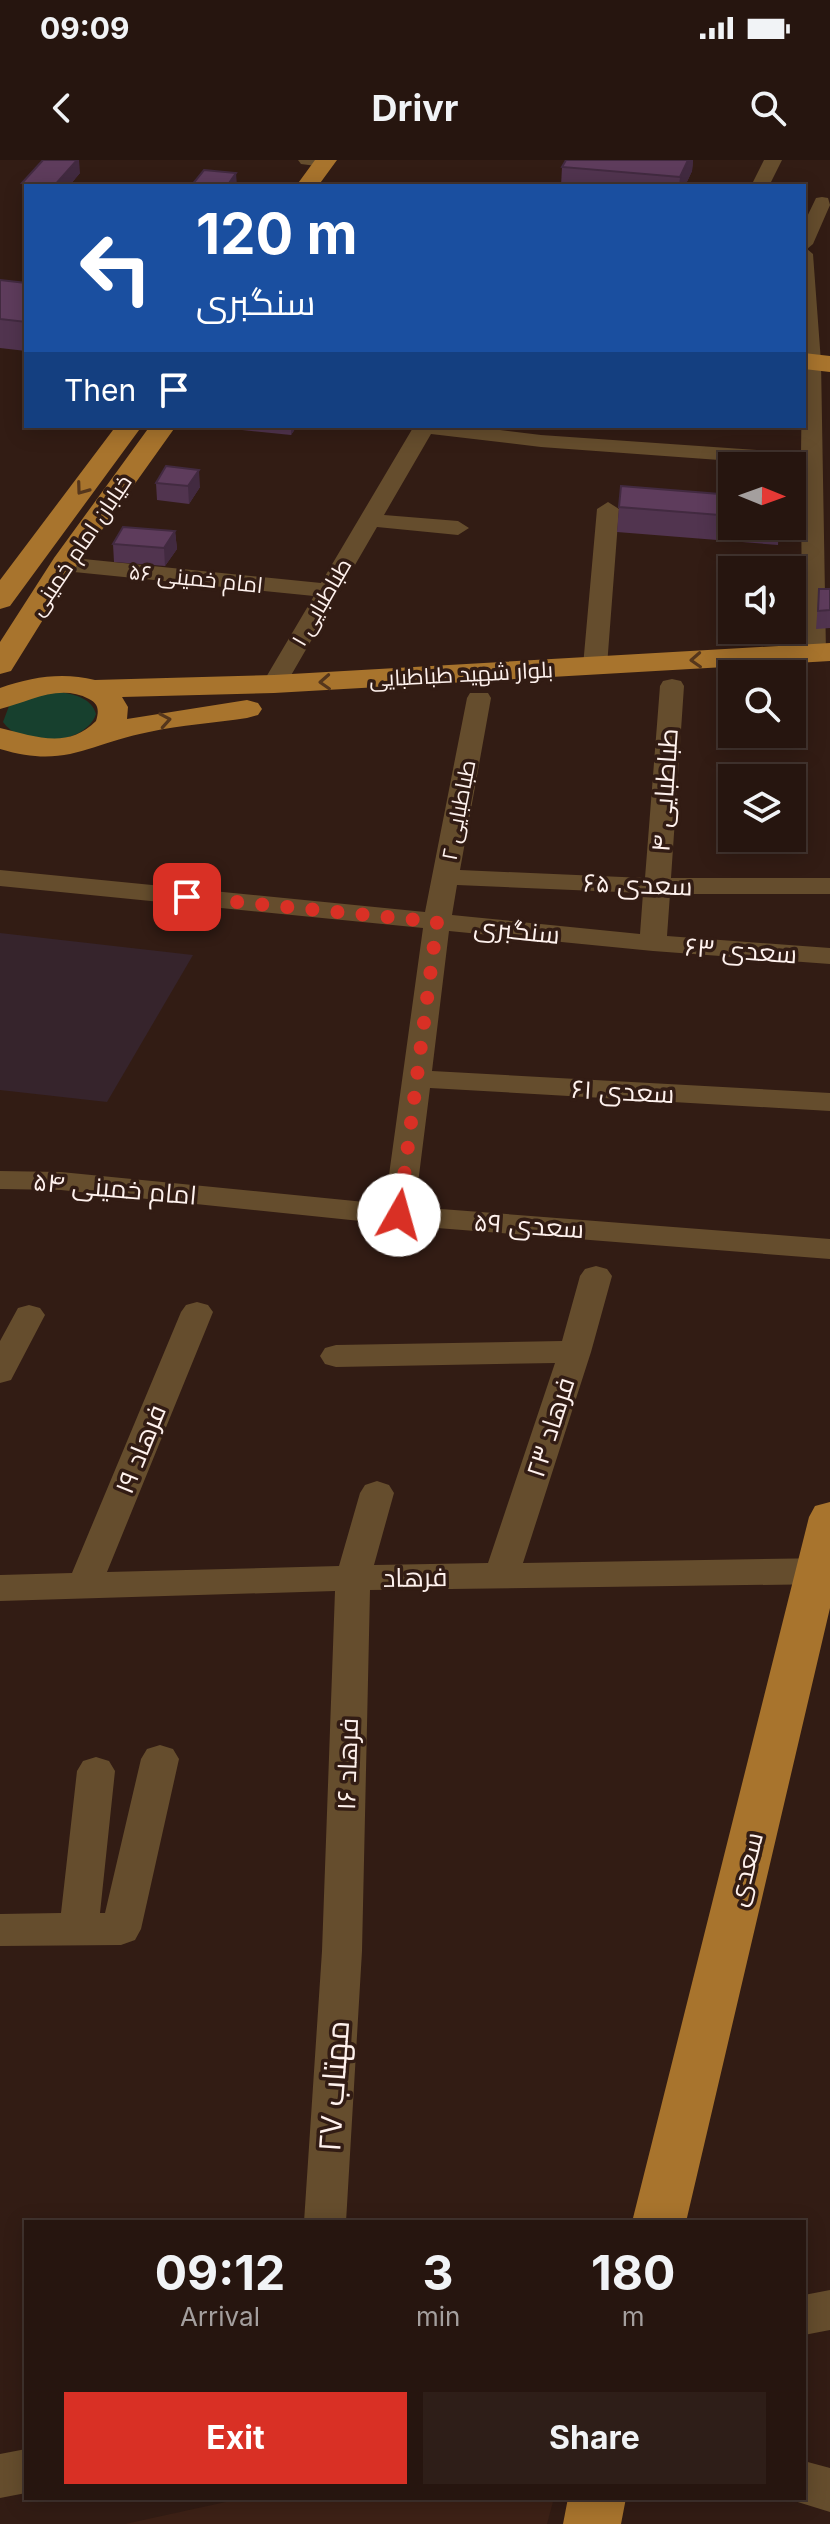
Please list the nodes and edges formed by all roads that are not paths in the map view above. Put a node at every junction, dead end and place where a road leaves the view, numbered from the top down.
1 (773, 160) edge
2 (319, 161) edge
3 (308, 184) edge
4 (761, 184) edge
5 (819, 201) edge
6 (806, 238) edge
7 (806, 292) edge
8 (815, 362) edge
9 (128, 428) edge
10 (162, 428) edge
11 (423, 428) edge
12 (432, 428) edge
13 (812, 460) junction
14 (608, 509) dead end
15 (368, 520) junction
16 (458, 528) dead end
17 (64, 564) junction
18 (328, 591) junction
19 (0, 600) edge
20 (32, 616) junction
21 (825, 660) edge
22 (0, 665) edge
23 (595, 666) junction
24 (806, 670) edge
25 (718, 683) edge
26 (274, 684) junction
27 (672, 686) junction
28 (87, 688) junction
29 (479, 698) junction
30 (0, 700) edge
31 (0, 737) edge
32 (90, 739) junction
33 (44, 748) junction
34 (0, 763) edge
35 (445, 877) junction
36 (0, 878) edge
37 (657, 886) junction
38 (830, 886) edge
39 (437, 922) junction
40 (653, 943) junction
41 (830, 956) edge
42 (417, 1079) junction
43 (830, 1102) edge
44 (0, 1180) edge
45 (229, 1198) joint
46 (399, 1215) junction
47 (830, 1249) edge
48 (596, 1276) dead end
49 (197, 1312) dead end
50 (29, 1315) dead end
51 (575, 1352) junction
52 (336, 1356) dead end
53 (0, 1372) edge
54 (377, 1493) dead end
55 (830, 1517) edge
56 (824, 1571) edge
57 (501, 1576) junction
58 (353, 1578) junction
59 (84, 1587) junction
60 (0, 1588) edge
61 (160, 1759) dead end
62 (96, 1771) dead end
63 (79, 1929) junction
64 (0, 1930) edge
65 (342, 1951) joint
66 (325, 2220) edge
67 (660, 2220) edge
68 (830, 2310) edge
69 (806, 2315) edge
70 (24, 2471) edge
71 (0, 2476) edge
72 (806, 2484) edge
73 (830, 2490) edge
74 (597, 2500) edge
75 (592, 2524) edge

1 - 4 street
2 - 3 main road
5 - 6 street
7 - 8 street
8 - 13 street
9 -> 19 main road, خیابان امام خمینی
10 - 17 main road, خیابان امام خمینی
11 - 15 street, طباطبایی ۱
12 - 13 street
13 - 21 street
14 - 23 street
15 - 16 street
15 - 18 street, طباطبایی ۱
17 - 18 street, امام خمینی ۵۶
17 - 20 main road, خیابان امام خمینی
18 - 26 street, طباطبایی ۱
20 - 22 main road, خیابان امام خمینی
20 - 28 main road
21 -> 23 main road, بلوار شهید طباطبایی
21 - 24 main road
23 -> 26 main road, بلوار شهید طباطبایی
25 - 27 main road, بلوار شهید طباطبایی
26 - 28 main road, بلوار شهید طباطبایی
27 - 29 main road, بلوار شهید طباطبایی
27 - 37 street, طباطبایی ۴
28 - 30 main road, بلوار شهید طباطبایی
28 - 32 main road
32 -> 29 main road, بلوار شهید طباطبایی
29 - 35 street, طباطبایی ۲
31 - 33 main road
32 - 33 main road, بلوار شهید طباطبایی
33 - 34 main road, بلوار شهید طباطبایی
35 - 37 street, سعدی ۶۵
35 - 39 street, طباطبایی ۲
36 - 39 street, سنگبری
37 - 38 street, سعدی ۶۵
37 - 40 street, طباطبایی ۴
39 - 40 street, سنگبری
39 - 42 street, طباطبایی ۲
40 - 41 street, سعدی ۶۳
42 - 43 street, سعدی ۶۱
42 - 46 street, طباطبایی ۲
44 - 45 street, امام خمینی ۵۴
45 - 46 street, سعدی ۵۹
46 - 47 street, سعدی ۵۹
48 - 51 street, فرهاد ۲۳
49 - 59 street, فرهاد ۱۹
50 - 53 street
51 - 52 street
51 - 57 street, فرهاد ۲۳
54 - 58 street, فرهاد ۱۶
55 - 56 main road, سعدی
56 - 57 street, فرهاد
56 - 67 main road, سعدی
57 - 58 street, فرهاد
58 - 59 street, فرهاد
58 - 65 street, فرهاد ۱۶
59 - 60 street, فرهاد
61 - 63 street
62 - 63 street
63 - 64 street
65 - 66 street, مهتاب ۲۷
68 - 69 street
70 - 71 street
72 - 73 street
74 - 75 main road

